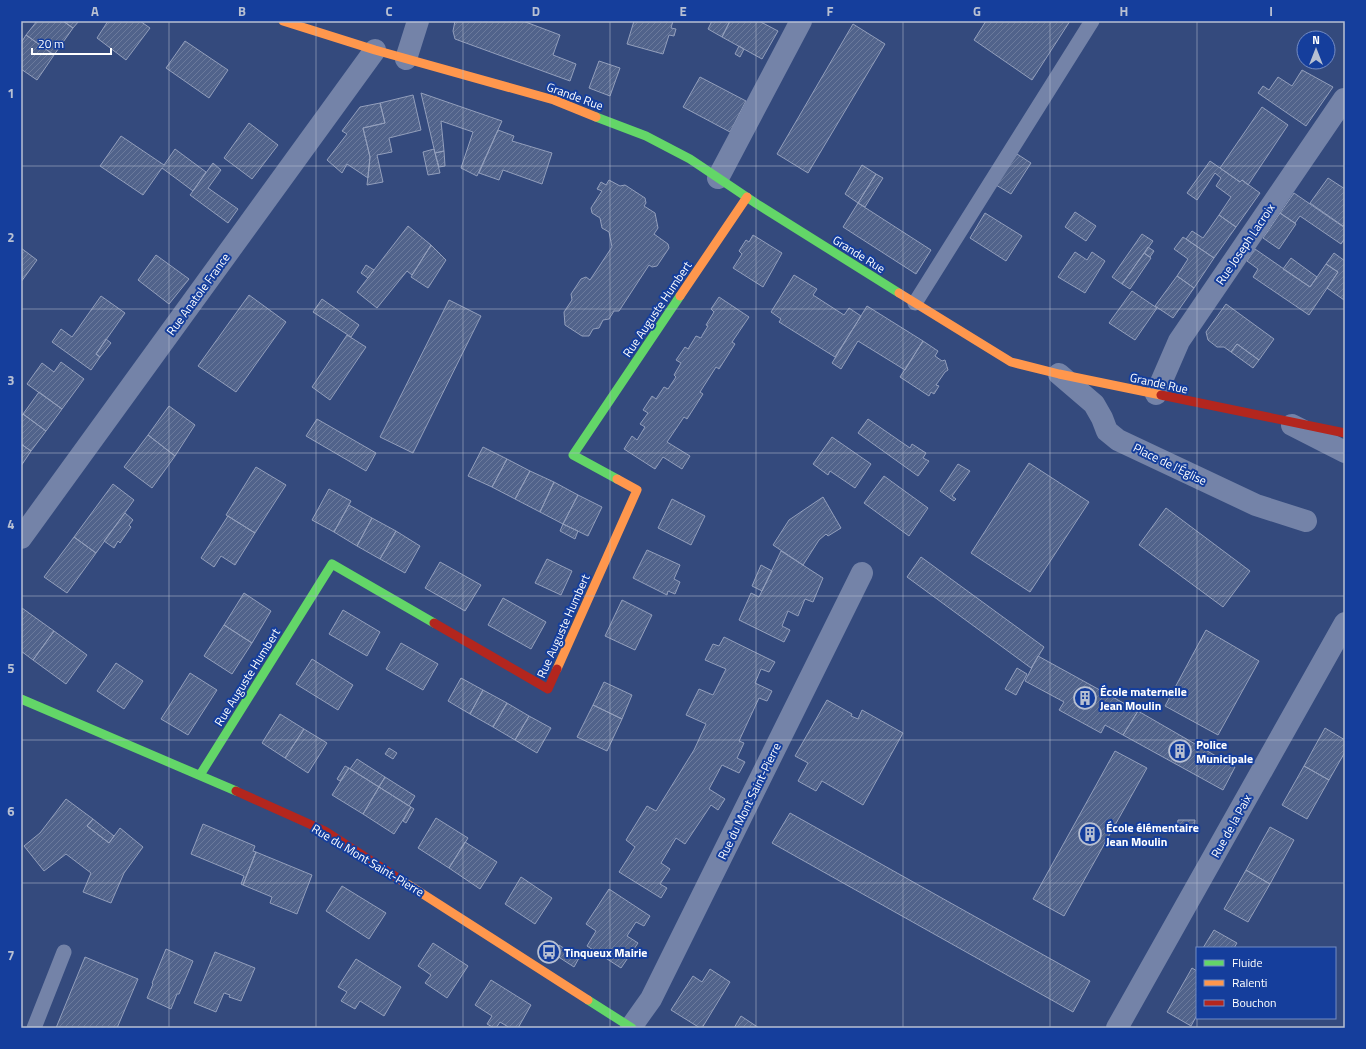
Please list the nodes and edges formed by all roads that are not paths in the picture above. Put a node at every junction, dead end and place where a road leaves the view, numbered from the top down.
1 (284, 21) edge
2 (418, 21) edge
3 (801, 21) edge
4 (1092, 21) edge
5 (375, 50) junction
6 (406, 59) junction
7 (1344, 99) dead end
8 (718, 178) junction
9 (747, 196) junction
10 (915, 303) junction
11 (1059, 374) junction
12 (1156, 394) junction
13 (1280, 419) junction
14 (1345, 433) edge
15 (1345, 452) edge
16 (1306, 521) dead end
17 (21, 538) edge
18 (862, 572) dead end
19 (1345, 623) edge
20 (21, 699) edge
21 (200, 775) junction
22 (64, 952) dead end
23 (34, 1028) edge
24 (632, 1028) edge
25 (1116, 1028) edge

1 - 5 street, Grande Rue
2 - 6 street
3 - 8 street
4 - 10 lane
5 - 6 street, Grande Rue
5 - 17 street, Rue Anatole France
6 - 8 street, Grande Rue
7 - 12 street, Rue Joseph Lacroix
8 - 9 street, Grande Rue
9 - 10 street, Grande Rue
9 - 21 street, Rue Auguste Humbert
10 - 11 street, Grande Rue
11 - 12 street, Grande Rue
11 - 16 street, Place de l'Église
12 - 13 street, Grande Rue
13 - 14 street, Grande Rue
13 - 15 street
18 - 24 street, Rue du Mont Saint-Pierre
19 - 25 street, Rue de la Paix
20 - 21 street, Rue du Mont Saint-Pierre
21 - 24 street, Rue du Mont Saint-Pierre
22 - 23 lane

